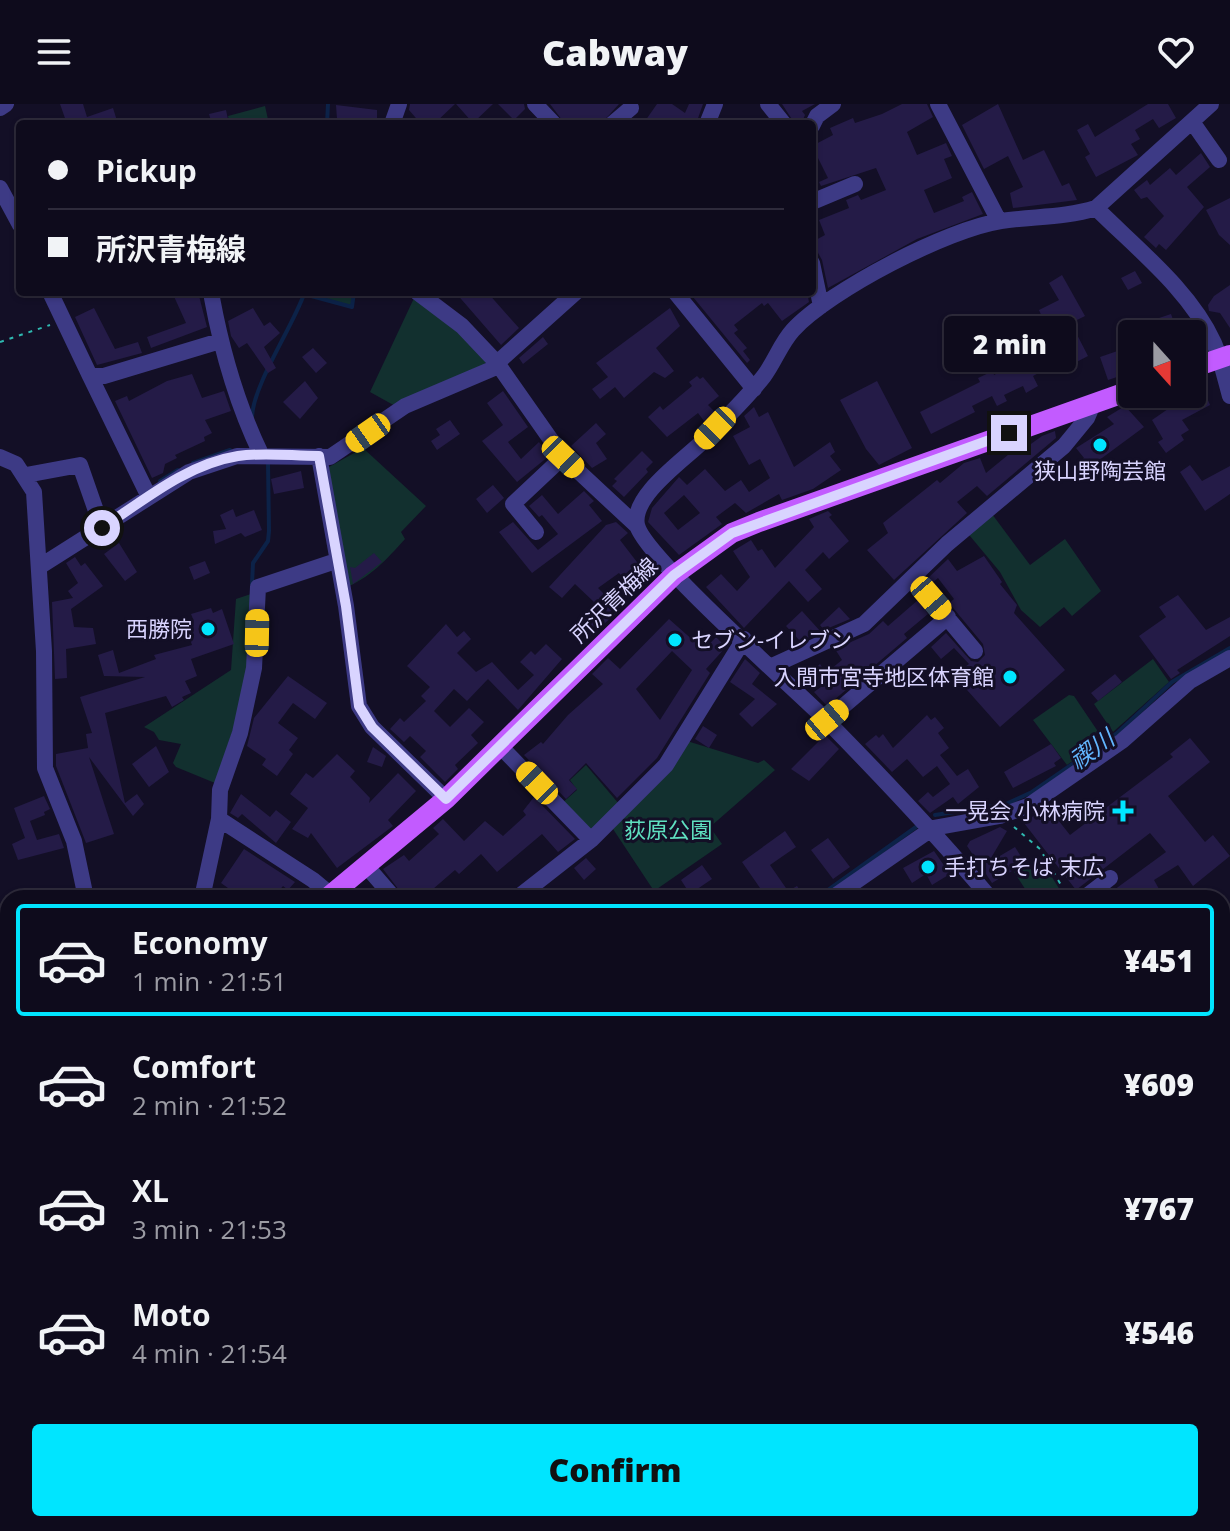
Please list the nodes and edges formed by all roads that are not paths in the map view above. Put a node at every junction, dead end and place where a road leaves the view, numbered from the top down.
1 (6, 104) edge
2 (535, 104) edge
3 (768, 104) edge
4 (833, 104) edge
5 (938, 104) edge
6 (1211, 104) edge
7 (0, 108) edge
8 (631, 108) dead end
9 (549, 120) edge
10 (617, 120) edge
11 (781, 120) edge
12 (815, 120) edge
13 (1193, 123) junction
14 (1219, 160) dead end
15 (855, 184) dead end
16 (9, 194) edge
17 (816, 200) edge
18 (1096, 208) junction
19 (16, 214) edge
20 (999, 221) junction
21 (816, 282) edge
22 (52, 296) edge
23 (213, 296) edge
24 (422, 296) edge
25 (572, 296) edge
26 (678, 296) edge
27 (821, 306) junction
28 (220, 341) junction
29 (1225, 356) edge
30 (1206, 363) edge
31 (498, 364) junction
32 (90, 376) junction
33 (754, 389) junction
34 (1118, 395) edge
35 (1230, 396) edge
36 (1093, 404) junction
37 (261, 454) junction
38 (319, 456) junction
39 (0, 457) edge
40 (563, 457) junction
41 (26, 475) junction
42 (149, 497) junction
43 (637, 526) junction
44 (102, 528) junction
45 (536, 532) dead end
46 (336, 561) junction
47 (39, 567) junction
48 (674, 575) junction
49 (914, 578) junction
50 (948, 617) junction
51 (744, 639) junction
52 (975, 651) dead end
53 (1230, 658) edge
54 (772, 666) junction
55 (827, 720) junction
56 (500, 746) junction
57 (446, 799) junction
58 (219, 819) junction
59 (933, 828) junction
60 (591, 840) junction
61 (368, 868) junction
62 (1110, 878) dead end
63 (84, 890) edge
64 (204, 890) edge
65 (322, 890) edge
66 (338, 890) edge
67 (387, 890) edge
68 (527, 890) edge
69 (844, 890) edge
70 (983, 890) edge
71 (1094, 890) edge

1 - 7 street
2 - 9 street
3 - 11 street
4 - 12 street
5 - 20 street
6 - 13 street
8 - 10 street
13 - 14 street
13 - 18 street
15 - 17 street
16 - 19 street
18 - 20 street
18 - 29 street
20 - 27 street
21 - 27 street
22 - 32 street
23 - 28 street
24 - 31 street
25 - 31 street
26 - 33 street
27 - 33 street
28 - 32 street
28 - 37 street
29 - 30 main road
29 - 35 street
31 - 38 street
31 - 40 street
32 - 42 street
33 - 43 street
34 - 36 main road, 所沢青梅線
36 - 48 main road, 所沢青梅線
36 - 49 street
37 - 38 street
37 - 42 street
38 - 46 street
39 - 41 street
40 - 43 street
40 - 45 street
41 - 44 street
41 - 47 street
42 - 44 street
43 - 48 street
44 - 47 street
46 - 57 street
46 - 58 street
47 - 63 street
48 - 51 street
48 - 56 main road, 所沢青梅線
49 - 50 street
49 - 54 street
50 - 52 street
50 - 55 street
51 - 54 street
51 - 60 street
53 - 59 street
54 - 55 street
55 - 59 street
56 - 57 main road, 所沢青梅線
56 - 60 street
57 - 61 main road, 所沢青梅線
58 - 64 street
58 - 65 street
59 - 69 street
59 - 70 street
60 - 68 street
61 - 66 main road, 所沢青梅線
61 - 67 street
62 - 71 street

